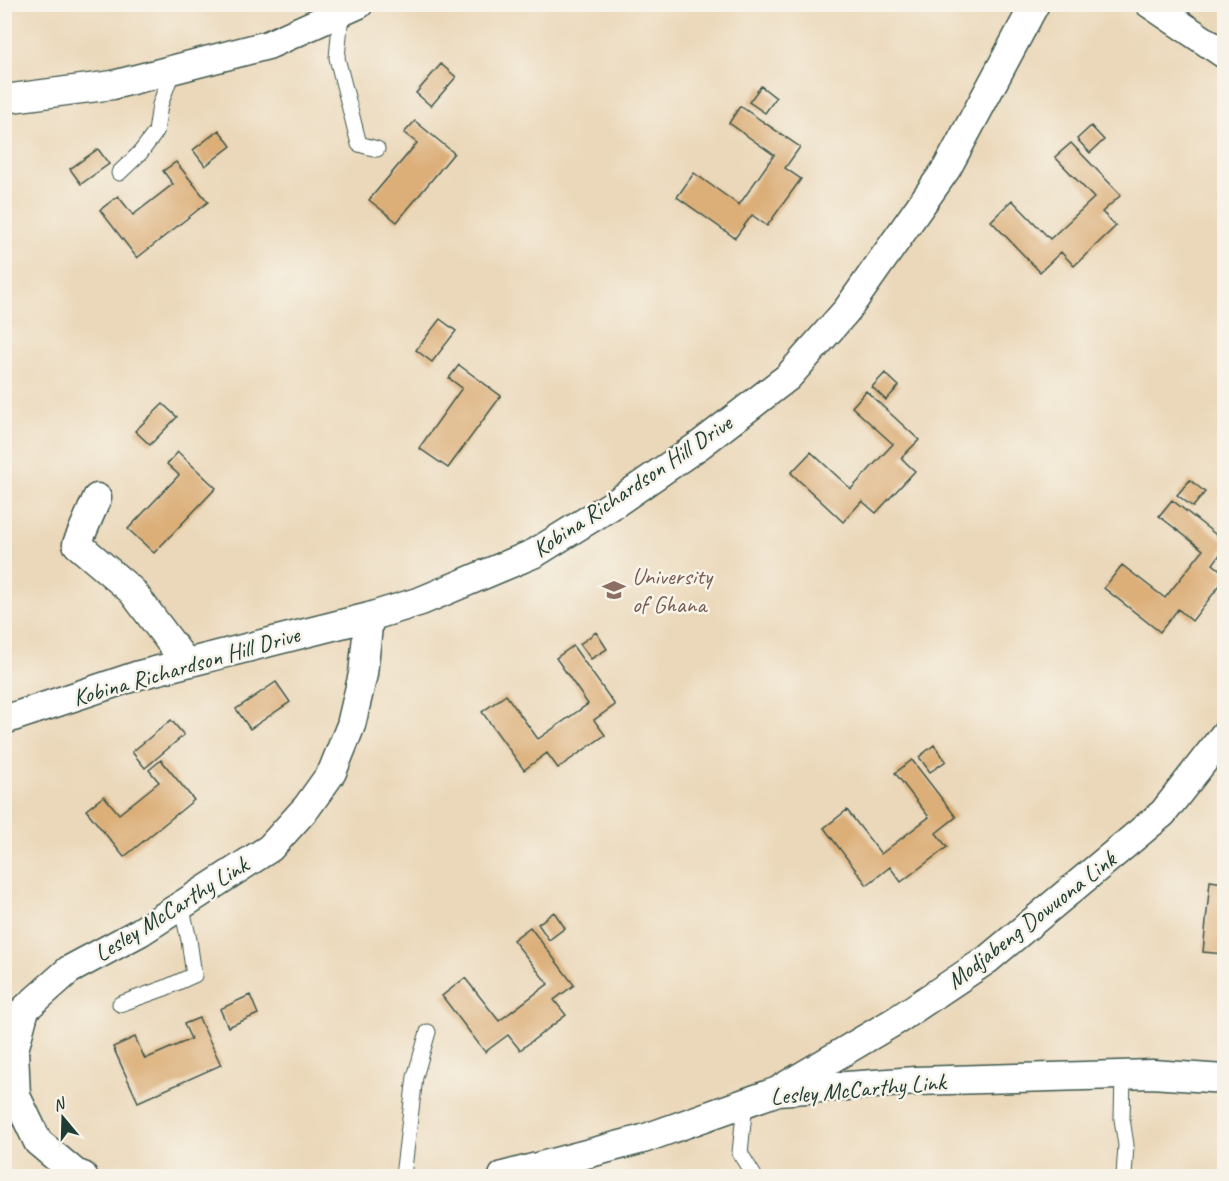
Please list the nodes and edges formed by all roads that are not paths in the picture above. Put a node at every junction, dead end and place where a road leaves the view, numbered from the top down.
1 (1035, 4) edge
2 (1150, 4) edge
3 (350, 9) edge
4 (1224, 54) edge
5 (173, 69) junction
6 (4, 99) edge
7 (377, 149) dead end
8 (119, 173) dead end
9 (97, 498) dead end
10 (369, 617) junction
11 (186, 663) junction
12 (4, 720) edge
13 (1224, 735) edge
14 (181, 905) junction
15 (120, 1004) dead end
16 (428, 1032) dead end
17 (1123, 1074) junction
18 (1224, 1079) edge
19 (778, 1091) junction
20 (745, 1103) junction
21 (83, 1176) edge
22 (403, 1176) edge
23 (503, 1176) edge
24 (754, 1176) edge
25 (1124, 1176) edge

1 - 10 street, Kobina Richardson Hill Drive
2 - 4 street
3 - 5 street
3 - 7 lane
5 - 6 street
5 - 8 lane
9 - 11 street
10 - 11 street, Kobina Richardson Hill Drive
10 - 14 street, Lesley McCarthy Link
11 - 12 street, Kobina Richardson Hill Drive
13 - 19 street, Modjabeng Dowuona Link
14 - 15 lane
14 - 21 street, Lesley McCarthy Link
16 - 22 lane
17 - 18 street, Lesley McCarthy Link
17 - 19 street, Lesley McCarthy Link
17 - 25 lane
19 - 20 street, Lesley McCarthy Link
20 - 23 street, Lesley McCarthy Link
20 - 24 lane

